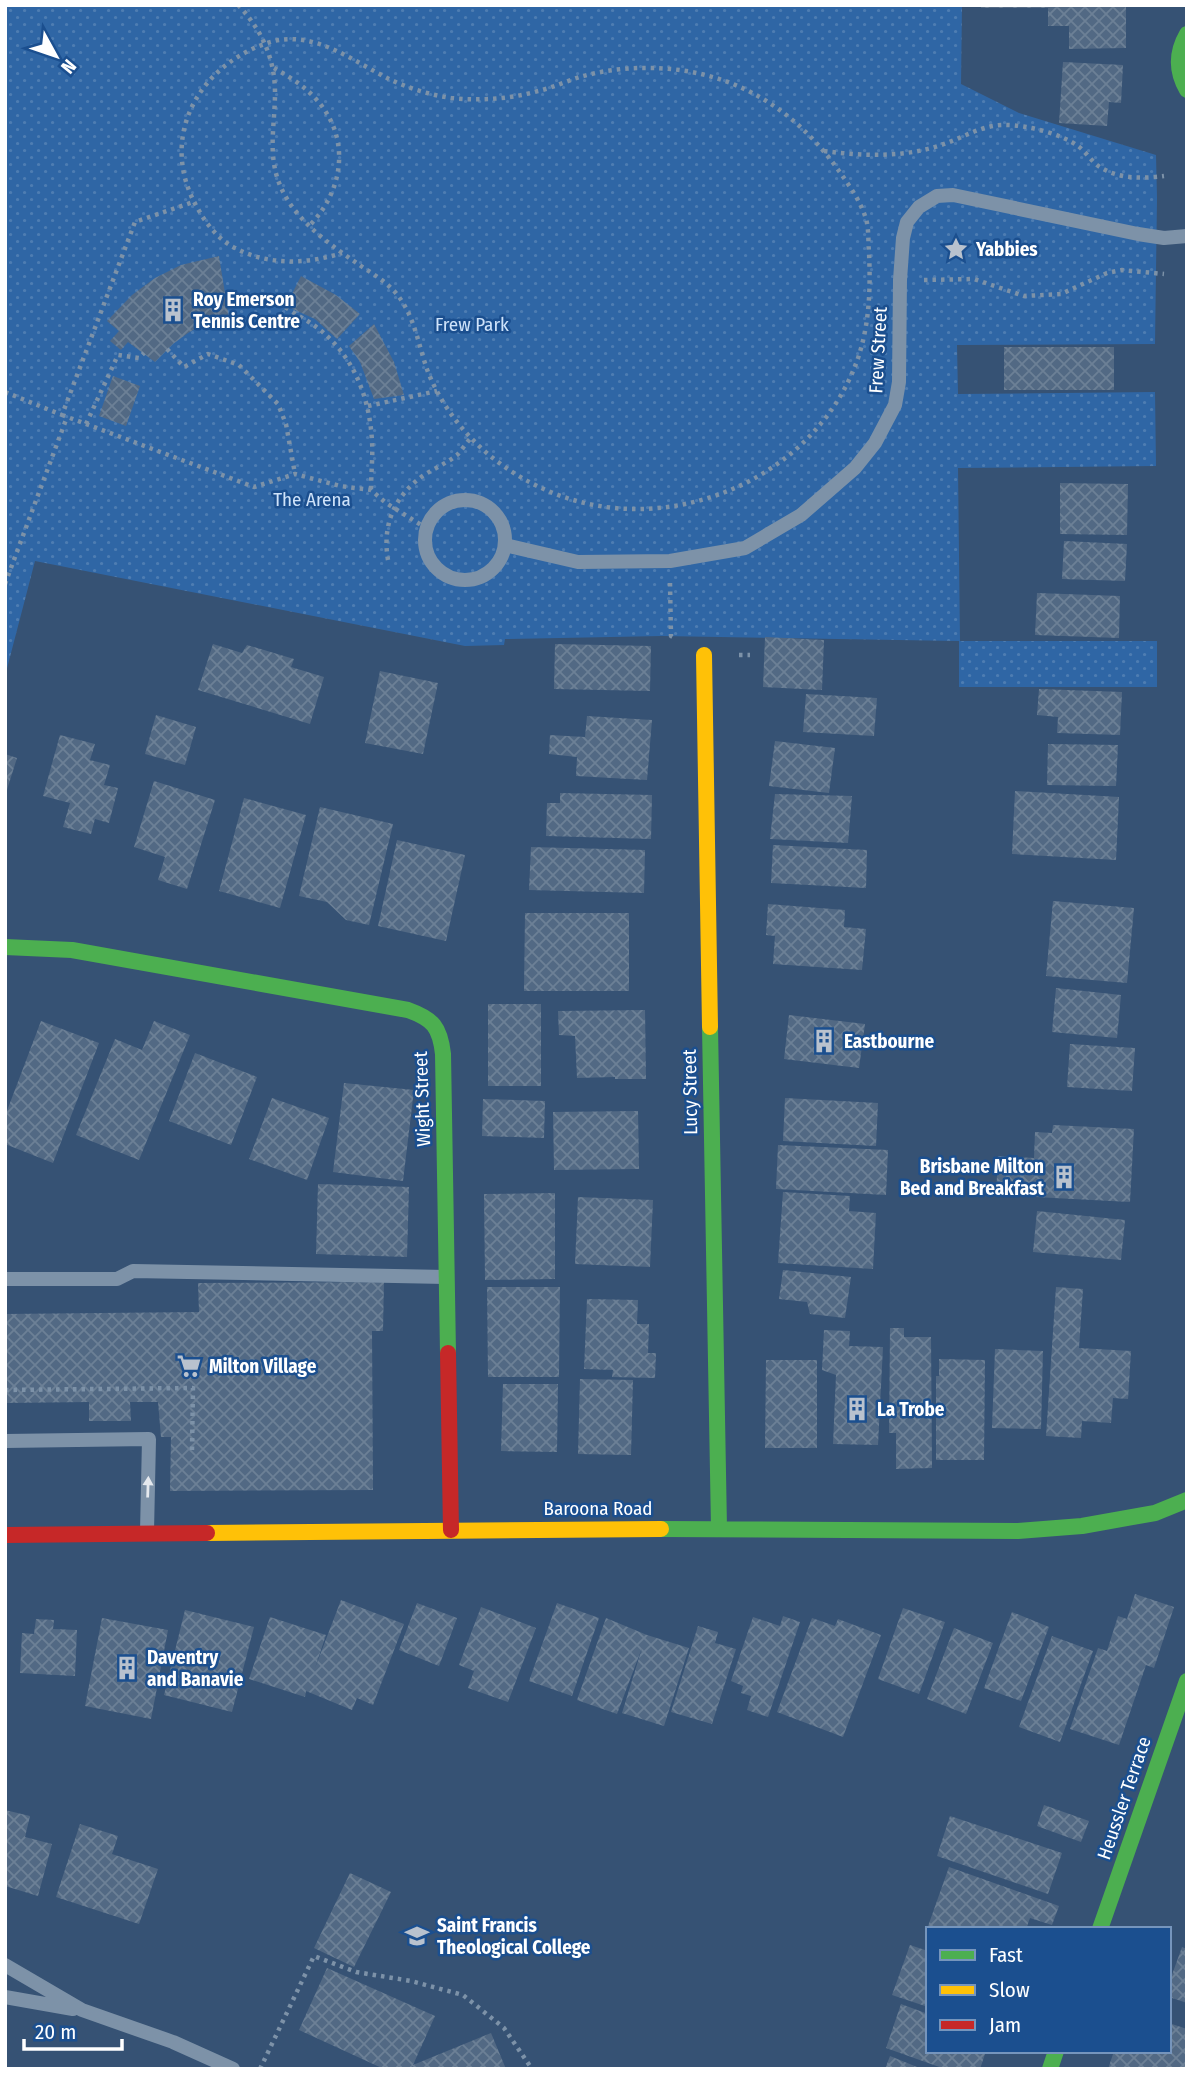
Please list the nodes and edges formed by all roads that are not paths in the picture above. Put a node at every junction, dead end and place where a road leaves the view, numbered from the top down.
1 (1187, 34) edge
2 (1187, 90) edge
3 (1187, 236) edge
4 (505, 545) junction
5 (704, 655) dead end
6 (5, 947) edge
7 (447, 1276) junction
8 (5, 1279) edge
9 (5, 1441) edge
10 (1187, 1500) edge
11 (1147, 1513) junction
12 (1177, 1522) dead end
13 (719, 1528) junction
14 (451, 1530) junction
15 (147, 1534) junction
16 (5, 1535) edge
17 (1187, 1681) edge
18 (1101, 1927) edge
19 (5, 1965) edge
20 (5, 1997) edge
21 (82, 2010) junction
22 (231, 2068) edge

1 - 2 street
3 - 4 lane, Frew Street
4 - 4 lane
5 - 13 street, Lucy Street
6 - 7 street, Wight Street
7 - 8 lane
7 - 14 street, Wight Street
15 -> 9 lane
10 - 11 street, Baroona Road
11 - 12 street
11 - 13 street, Baroona Road
13 - 14 street, Baroona Road
14 - 15 street, Baroona Road
15 - 16 street, Baroona Road
17 - 18 street, Heussler Terrace
19 - 21 lane
20 - 21 lane
21 - 22 lane

